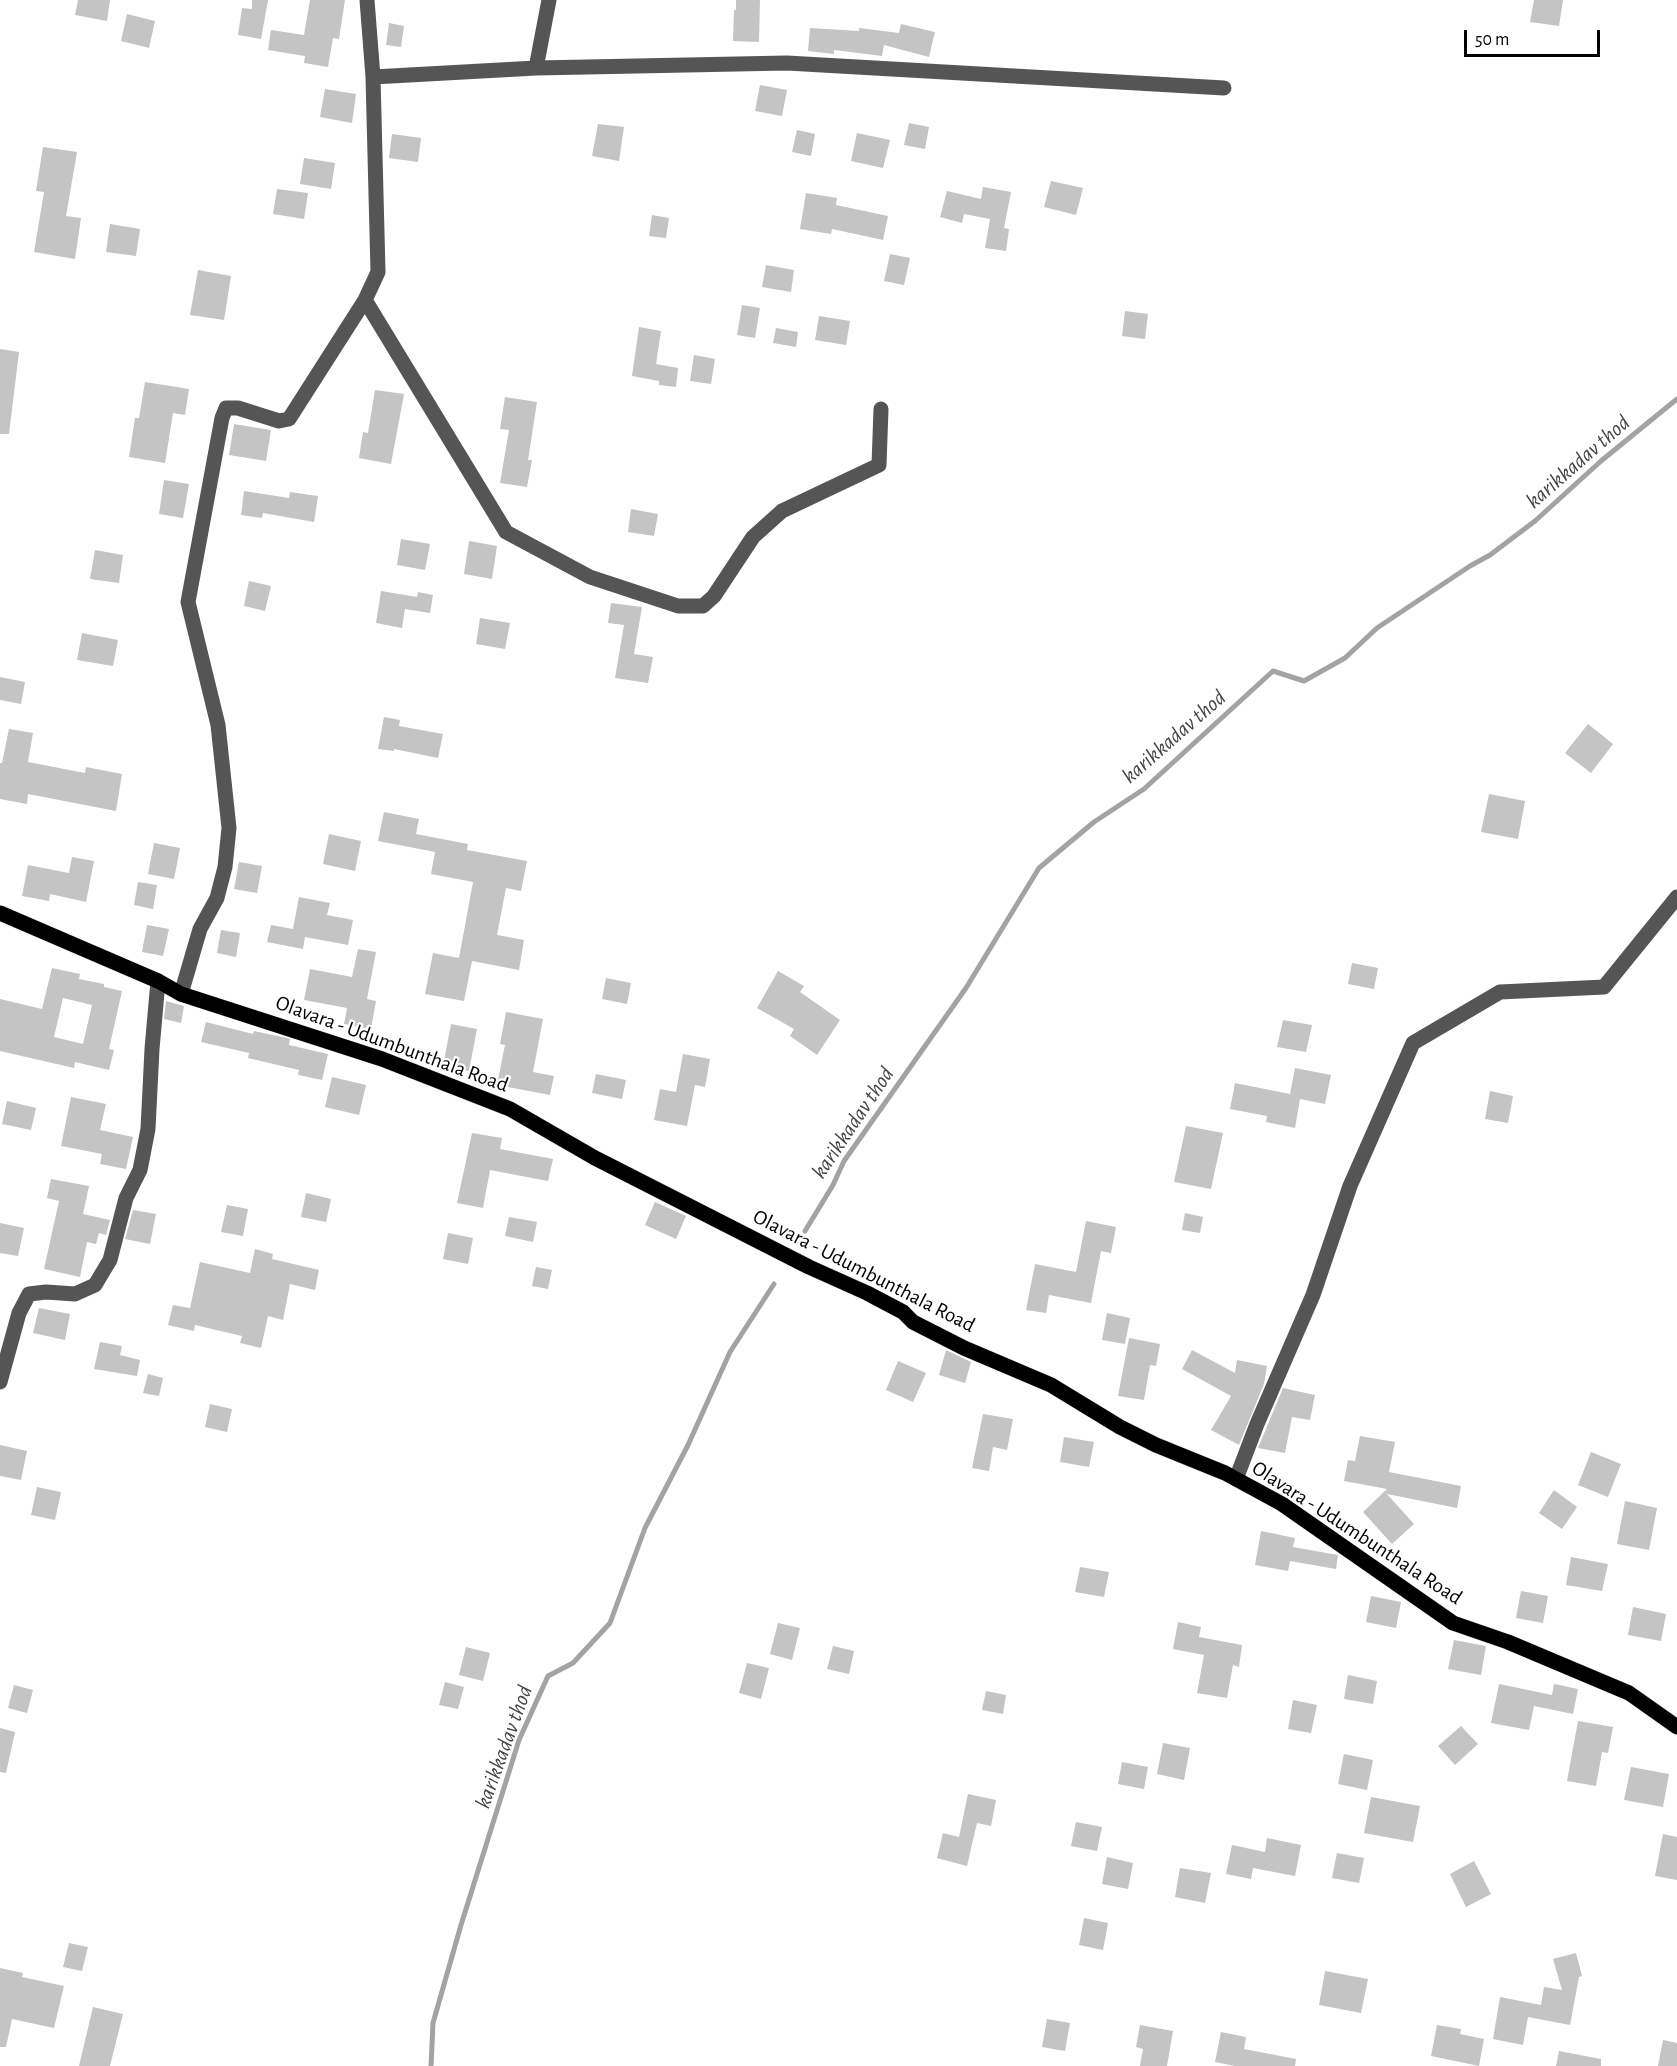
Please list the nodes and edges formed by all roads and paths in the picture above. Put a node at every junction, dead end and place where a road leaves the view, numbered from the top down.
1 (367, 0) edge
2 (549, 0) edge
3 (536, 68) junction
4 (373, 77) junction
5 (1224, 88) dead end
6 (365, 300) junction
7 (882, 409) dead end
8 (1677, 897) edge
9 (0, 913) edge
10 (158, 981) junction
11 (181, 994) junction
12 (0, 1382) edge
13 (1236, 1479) junction
14 (1677, 1727) edge

1 - 4 street
2 - 3 street
3 - 4 street
3 - 5 street
4 - 6 street
6 - 7 street
6 - 11 street
8 - 13 street
9 - 10 main road, Olavara - Udumbunthala Road
10 - 11 main road, Olavara - Udumbunthala Road
10 - 12 street
11 - 13 main road, Olavara - Udumbunthala Road
13 - 14 main road, Olavara - Udumbunthala Road

